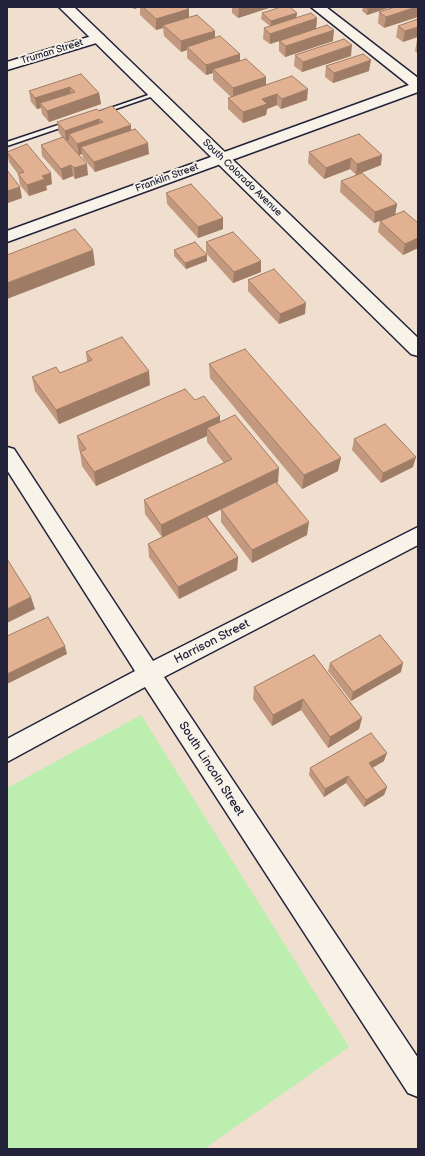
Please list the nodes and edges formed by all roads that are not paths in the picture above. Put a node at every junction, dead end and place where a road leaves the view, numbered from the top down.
1 (66, 7) edge
2 (318, 7) edge
3 (98, 38) junction
4 (7, 66) edge
5 (418, 86) edge
6 (156, 94) junction
7 (96, 114) edge
8 (74, 122) edge
9 (7, 144) edge
10 (222, 158) junction
11 (7, 237) edge
12 (418, 349) edge
13 (7, 454) edge
14 (418, 535) edge
15 (149, 674) junction
16 (7, 751) edge
17 (418, 1083) edge

1 - 3 street, South Colorado Avenue
2 - 5 street
3 - 4 street, Truman Street
3 - 6 street, South Colorado Avenue
5 - 10 street, Franklin Street
6 - 7 lane
6 - 10 street, South Colorado Avenue
8 - 9 lane
10 - 11 street, Franklin Street
10 - 12 street, South Colorado Avenue
13 - 15 street, South Lincoln Street
14 - 15 street, Harrison Street
15 - 16 street, Harrison Street
15 - 17 street, South Lincoln Street

